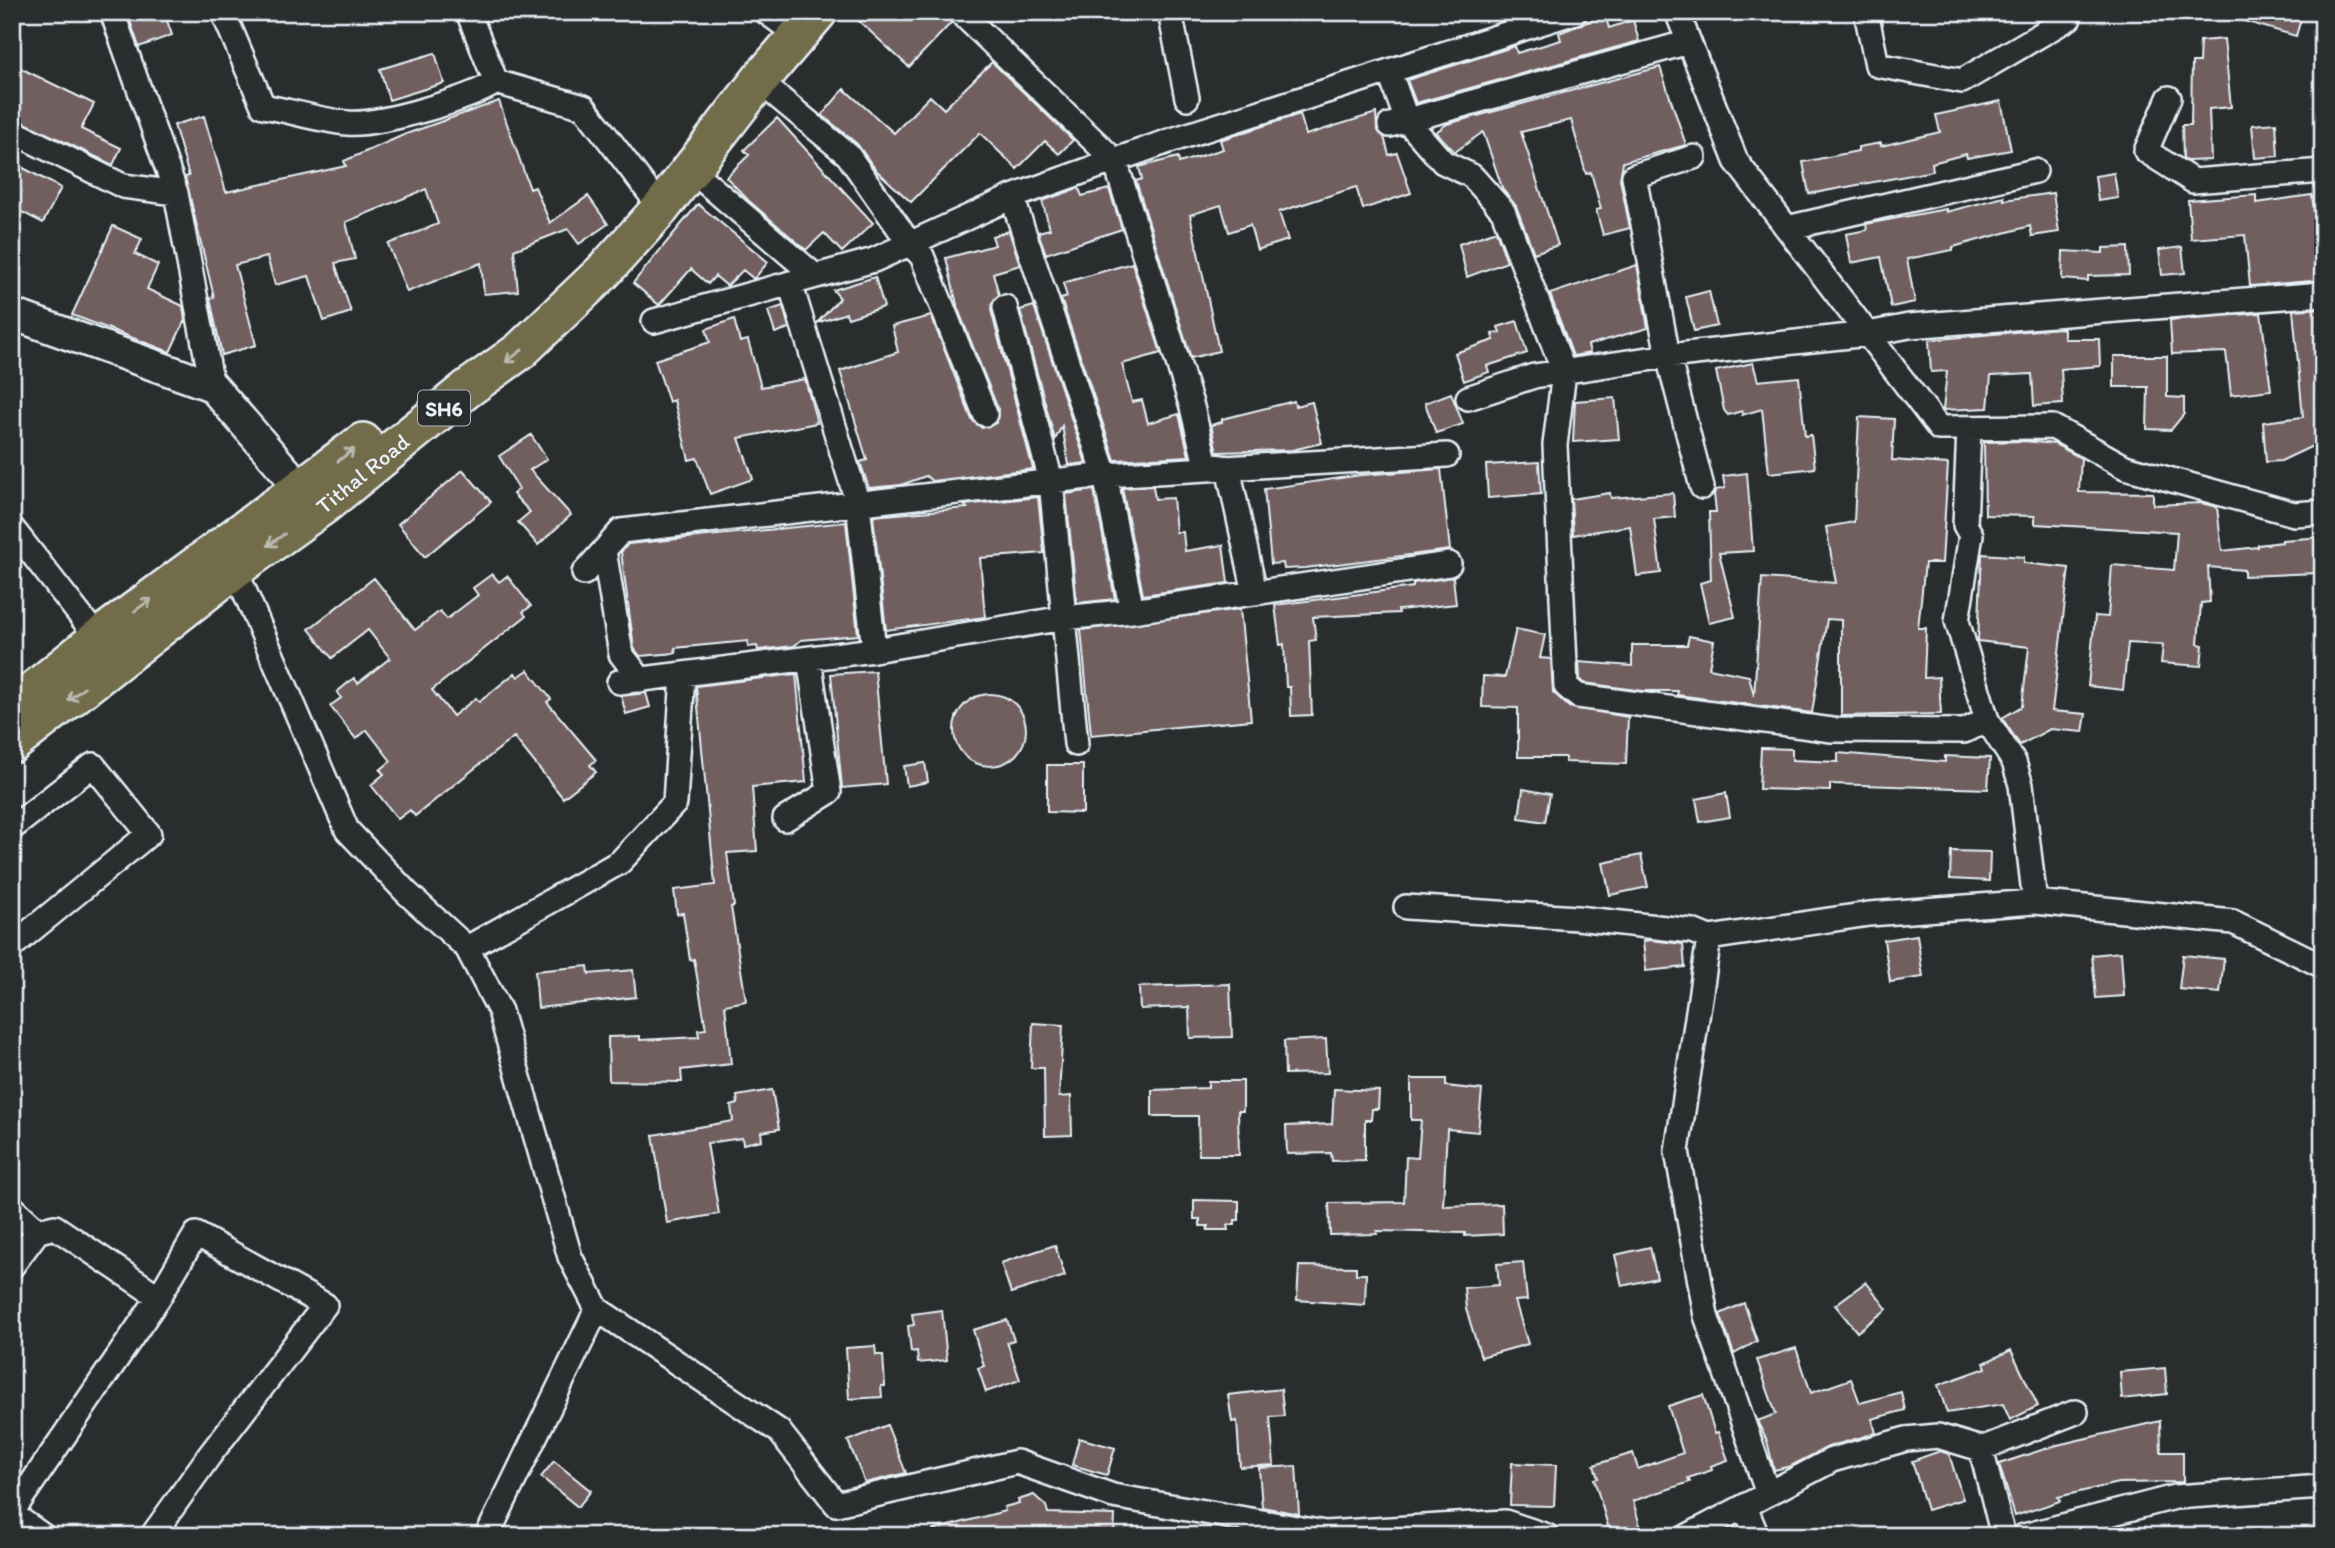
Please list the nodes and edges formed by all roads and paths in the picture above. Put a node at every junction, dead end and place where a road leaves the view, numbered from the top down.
1 (112, 12) edge
2 (223, 12) edge
3 (468, 12) edge
4 (960, 12) edge
5 (1170, 12) edge
6 (1575, 12) edge
7 (1677, 12) edge
8 (1866, 12) edge
9 (2068, 18) dead end
10 (790, 19) edge
11 (1689, 42) junction
12 (1389, 71) junction
13 (759, 81) junction
14 (496, 82) junction
15 (1187, 98) dead end
16 (2169, 98) dead end
17 (1398, 123) junction
18 (12, 131) edge
19 (1694, 157) dead end
20 (1115, 160) junction
21 (690, 169) junction
22 (2035, 171) dead end
23 (2323, 171) edge
24 (176, 193) junction
25 (1012, 197) junction
26 (655, 199) junction
27 (1787, 228) junction
28 (910, 244) junction
29 (815, 276) junction
30 (790, 283) junction
31 (2323, 294) edge
32 (1005, 307) dead end
33 (12, 314) edge
34 (654, 321) dead end
35 (1868, 334) junction
36 (1668, 356) junction
37 (1564, 372) junction
38 (212, 386) junction
39 (1468, 398) dead end
40 (985, 414) dead end
41 (1969, 428) junction
42 (1447, 455) dead end
43 (1228, 468) junction
44 (1105, 475) junction
45 (1051, 481) junction
46 (1702, 487) dead end
47 (313, 498) junction
48 (858, 503) junction
49 (2323, 512) edge
50 (16, 540) edge
51 (604, 550) junction
52 (1450, 564) dead end
53 (235, 569) junction
54 (584, 572) dead end
55 (1255, 593) junction
56 (1132, 611) junction
57 (1065, 618) junction
58 (108, 650) junction
59 (874, 650) junction
60 (809, 659) junction
61 (683, 674) junction
62 (12, 708) edge
63 (1987, 720) junction
64 (12, 744) edge
65 (1076, 744) dead end
66 (785, 819) dead end
67 (12, 828) edge
68 (2035, 902) junction
69 (1406, 907) dead end
70 (1709, 938) junction
71 (12, 946) edge
72 (467, 948) junction
73 (2323, 966) edge
74 (12, 1207) edge
75 (38, 1231) junction
76 (12, 1266) edge
77 (159, 1297) junction
78 (597, 1309) junction
79 (2076, 1412) dead end
80 (1981, 1449) junction
81 (2323, 1488) edge
82 (1768, 1494) junction
83 (1745, 1507) junction
84 (12, 1513) edge
85 (43, 1536) edge
86 (152, 1536) edge
87 (486, 1536) edge
88 (1547, 1536) edge
89 (1688, 1536) edge
90 (1757, 1536) edge
91 (2003, 1536) edge
92 (2024, 1536) edge

1 - 24 street
2 - 14 street
3 - 14 street
4 - 20 street
5 - 15 street
6 - 12 street
7 - 11 street
8 - 9 street
10 - 13 main road, Tithal Road / SH6
10 - 26 main road
11 - 17 street
11 - 27 street
12 - 17 street
12 - 20 street
13 - 21 main road, Tithal Road / SH6
13 - 28 street
14 - 26 street
16 - 23 street
17 - 37 street
18 - 24 street
19 - 36 street
20 - 25 street
20 - 43 street
21 - 26 main road, Tithal Road / SH6
21 - 29 street
22 - 27 street
24 - 38 street
25 - 28 street
25 - 44 street
26 - 47 main road, Tithal Road / SH6
27 - 35 street
28 - 29 street
28 - 40 street
29 - 30 street
30 - 34 street
30 - 48 street
31 - 35 street
32 - 45 street
33 - 38 street
35 - 36 street
35 - 41 street
36 - 37 street
36 - 46 street
37 - 39 street
37 - 63 street
38 - 47 street
41 - 49 street
41 - 63 street
42 - 43 street
43 - 44 street
43 - 55 street
44 - 45 street
44 - 56 street
45 - 48 street
45 - 57 street
47 -> 53 main road, Tithal Road / SH6
58 -> 47 main road
48 - 51 street
48 - 59 street
50 - 58 street
51 - 54 street
51 - 61 street
52 - 55 street
53 - 58 main road, Tithal Road / SH6
53 - 72 street
55 - 56 street
56 - 57 street
57 - 59 street
57 - 65 street
58 - 62 main road
58 -> 64 main road, Tithal Road / SH6
59 - 60 street
60 - 61 street
60 - 66 street
61 - 72 street
63 - 68 street
67 - 71 street
68 - 70 street
68 - 73 street
69 - 70 street
70 - 82 street
72 - 78 street
74 - 75 street
75 - 76 street
75 - 77 street
77 - 84 street
77 - 86 street
78 - 87 street
78 - 88 street
79 - 80 street
80 - 82 street
80 - 91 street
81 - 92 street
82 - 83 street
83 - 89 street
83 - 90 street
84 - 85 street

